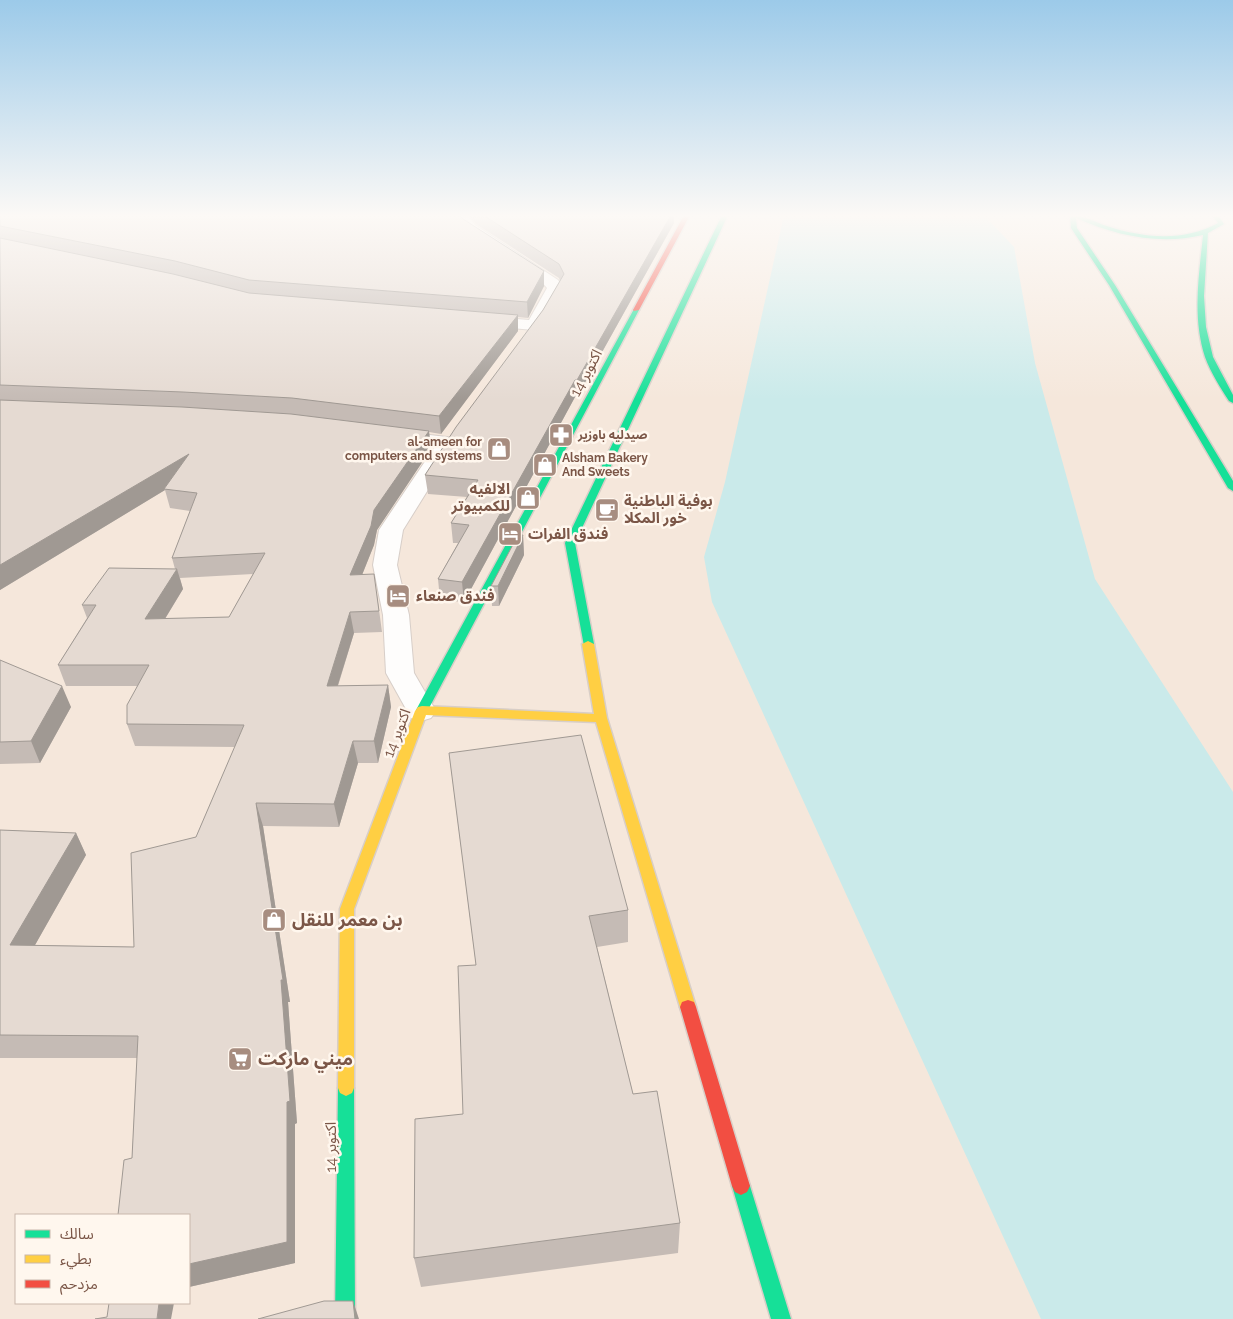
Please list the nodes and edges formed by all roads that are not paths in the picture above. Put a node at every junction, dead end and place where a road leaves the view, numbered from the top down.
1 (543, 277) edge
2 (654, 277) edge
3 (696, 277) edge
4 (1106, 277) edge
5 (1202, 277) edge
6 (466, 319) edge
7 (534, 325) junction
8 (517, 348) edge
9 (1233, 401) edge
10 (371, 434) edge
11 (1233, 488) edge
12 (421, 711) junction
13 (601, 718) junction
14 (345, 1319) edge
15 (780, 1319) edge

1 - 7 street
2 - 12 main road, 14 اكتوبر
3 - 13 main road
4 - 11 main road
5 - 9 main road
6 - 7 street
7 - 8 street
10 - 12 street
12 - 13 main road
12 - 14 main road, 14 اكتوبر
13 - 15 main road

